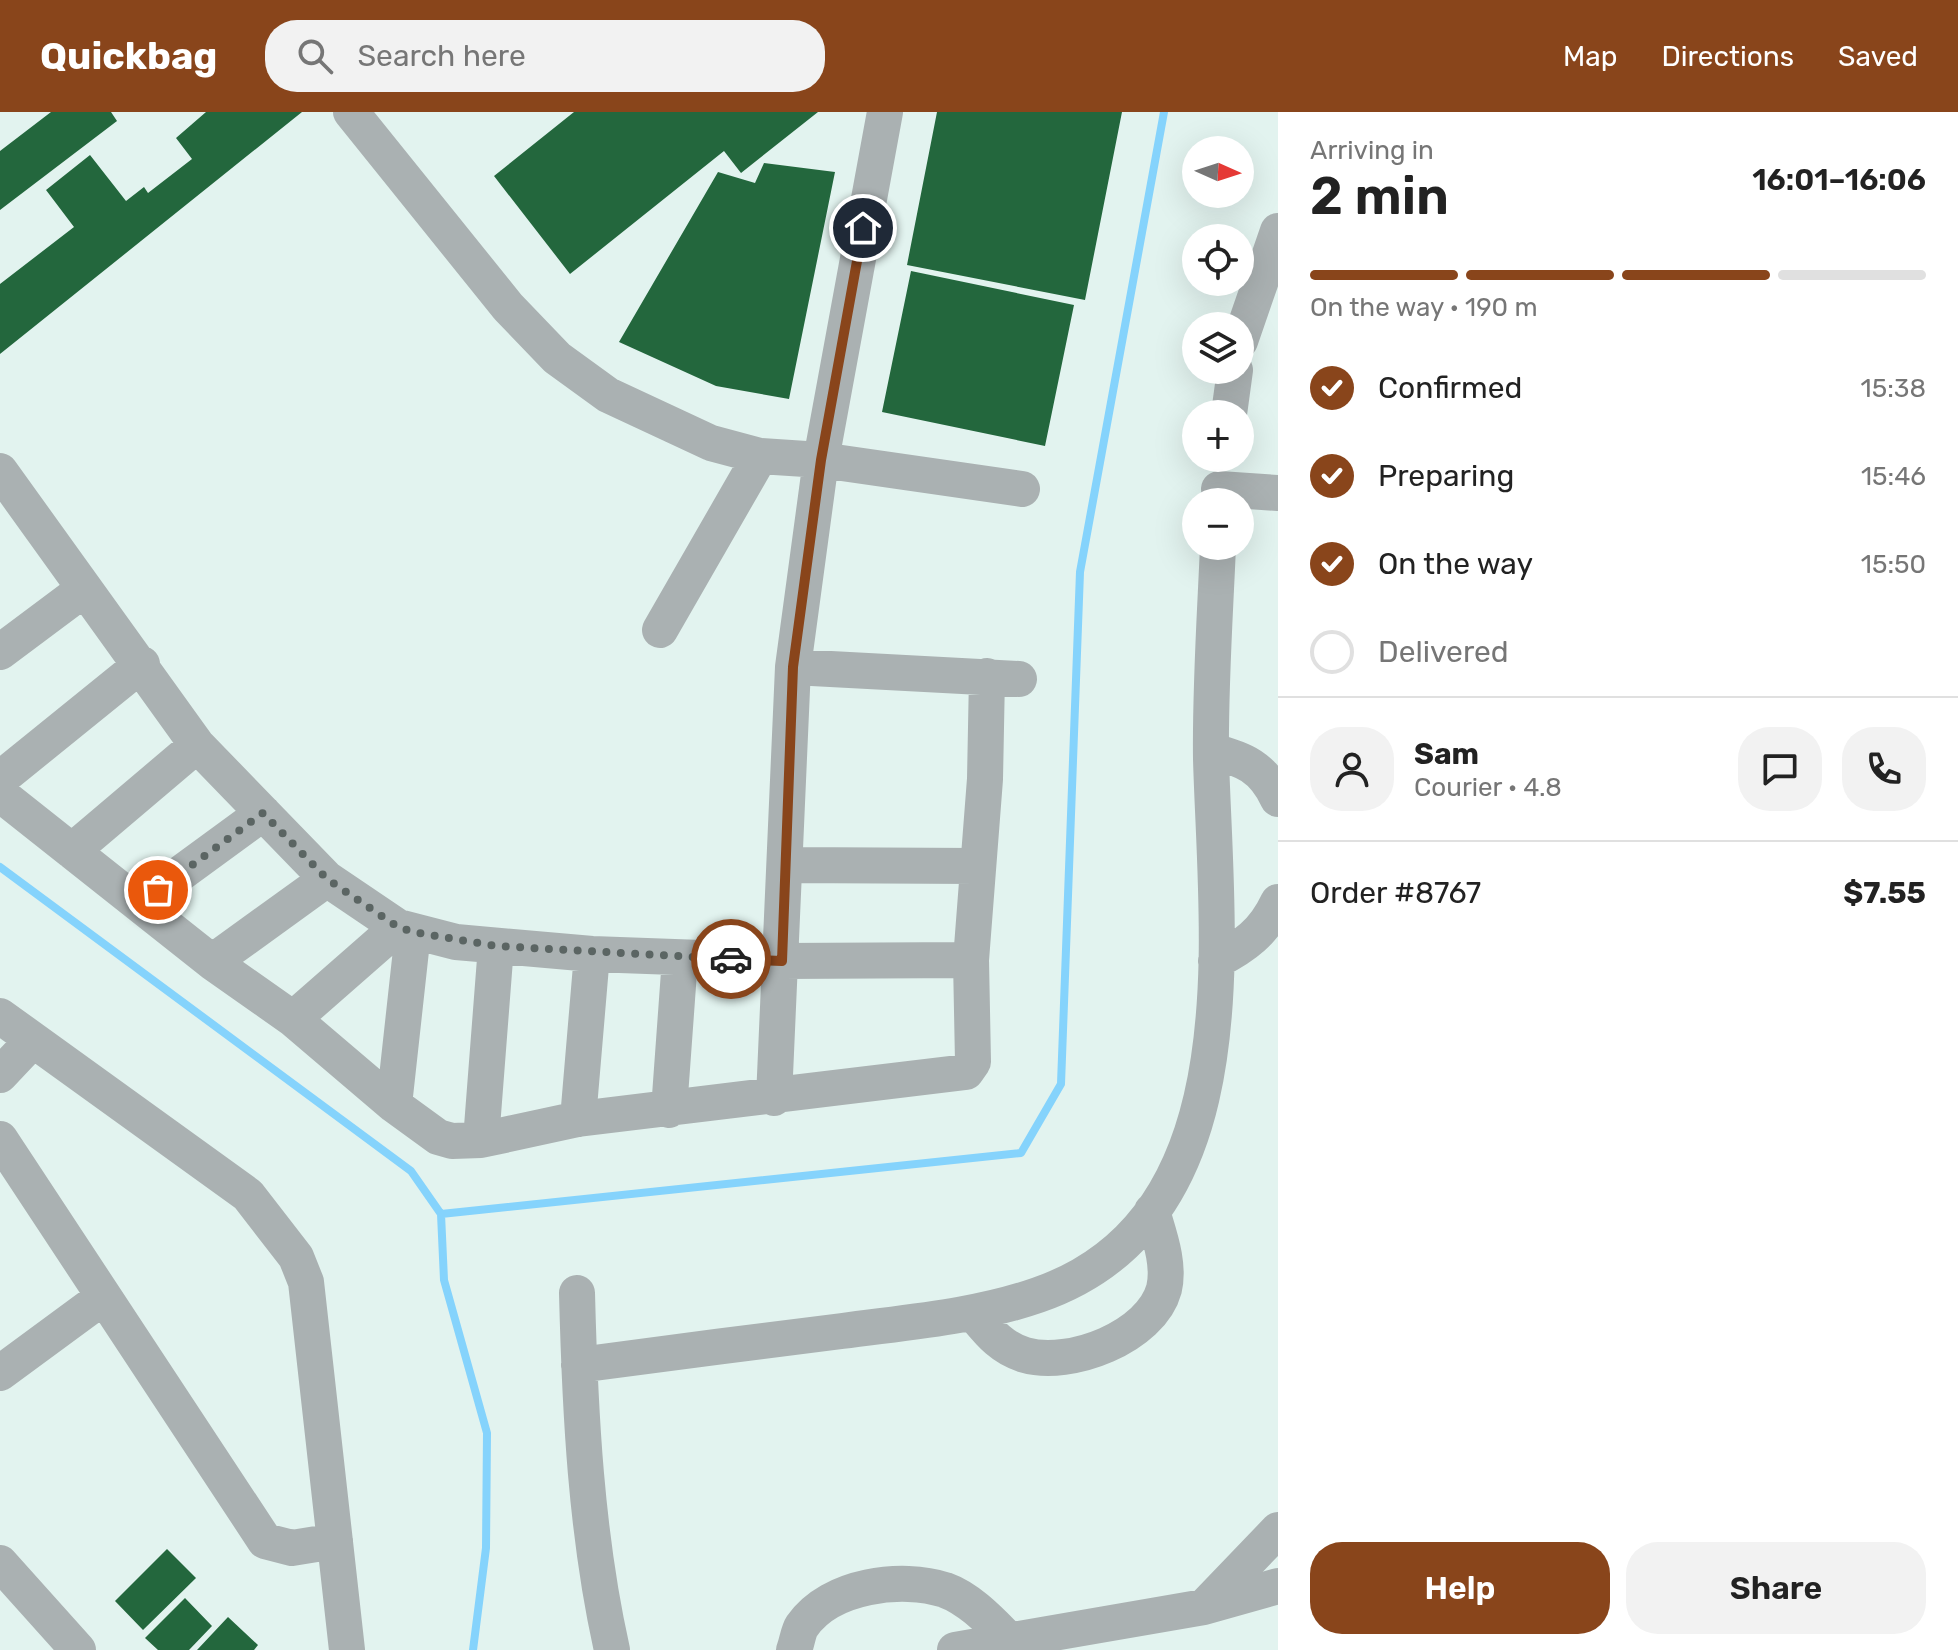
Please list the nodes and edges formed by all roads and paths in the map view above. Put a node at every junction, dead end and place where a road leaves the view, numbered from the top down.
1 (351, 112) edge
2 (885, 112) edge
3 (1278, 231) edge
4 (1250, 312) edge
5 (760, 456) junction
6 (821, 460) junction
7 (0, 471) edge
8 (1221, 483) edge
9 (1022, 489) dead end
10 (1278, 493) edge
11 (1218, 560) edge
12 (83, 590) junction
13 (660, 630) dead end
14 (0, 652) edge
15 (142, 664) junction
16 (793, 667) junction
17 (197, 745) junction
18 (1211, 751) junction
19 (0, 779) edge
20 (0, 794) edge
21 (1278, 799) edge
22 (263, 813) junction
23 (72, 851) junction
24 (786, 865) junction
25 (976, 866) junction
26 (327, 879) junction
27 (1278, 902) edge
28 (140, 903) junction
29 (406, 930) junction
30 (496, 946) junction
31 (592, 954) junction
32 (680, 958) junction
33 (971, 960) junction
34 (782, 961) junction
35 (1216, 961) junction
36 (212, 962) junction
37 (0, 1016) edge
38 (293, 1019) junction
39 (33, 1040) junction
40 (0, 1075) edge
41 (774, 1098) junction
42 (394, 1105) junction
43 (669, 1110) junction
44 (578, 1119) junction
45 (0, 1139) edge
46 (481, 1140) junction
47 (1152, 1211) junction
48 (577, 1293) dead end
49 (102, 1298) junction
50 (974, 1314) junction
51 (579, 1365) junction
52 (0, 1373) edge
53 (1278, 1530) edge
54 (335, 1541) junction
55 (0, 1563) edge
56 (1278, 1586) edge
57 (1204, 1607) junction
58 (1009, 1640) junction
59 (78, 1650) edge
60 (347, 1650) edge
61 (612, 1650) edge
62 (794, 1650) edge
63 (955, 1650) edge

1 - 5 street
2 - 6 street
3 - 4 street
5 - 6 street
5 - 13 street
6 - 9 street
6 - 16 street
7 - 12 street
8 - 10 street
11 - 18 street
12 - 14 street
12 - 15 street
15 - 17 street
15 - 19 street
16 - 24 street
16 - 25 street
17 - 22 street
17 - 23 street
18 - 21 street
18 - 35 street
20 - 23 street
22 - 26 street
22 - 28 street
23 - 28 street
24 - 25 street
24 - 34 street
25 - 33 street
26 - 29 street
26 - 36 street
27 - 35 street
28 - 36 street
29 - 30 street
29 - 38 street
29 - 42 street
30 - 31 street
30 - 46 street
31 - 32 street
31 - 44 street
32 - 34 street
32 - 43 street
33 - 34 street
33 - 41 street
34 - 41 street
35 - 47 street
36 - 38 street
37 - 39 street
38 - 42 street
39 - 40 street
39 - 54 street
41 - 43 street
42 - 46 street
43 - 44 street
44 - 46 street
45 - 49 street
47 - 50 street
47 - 50 street
48 - 51 street
49 - 52 street
49 - 54 street
50 - 51 street
51 - 61 street
53 - 57 street
54 - 60 street
55 - 59 street
56 - 57 street
57 - 58 street
58 - 62 street
58 - 63 street

